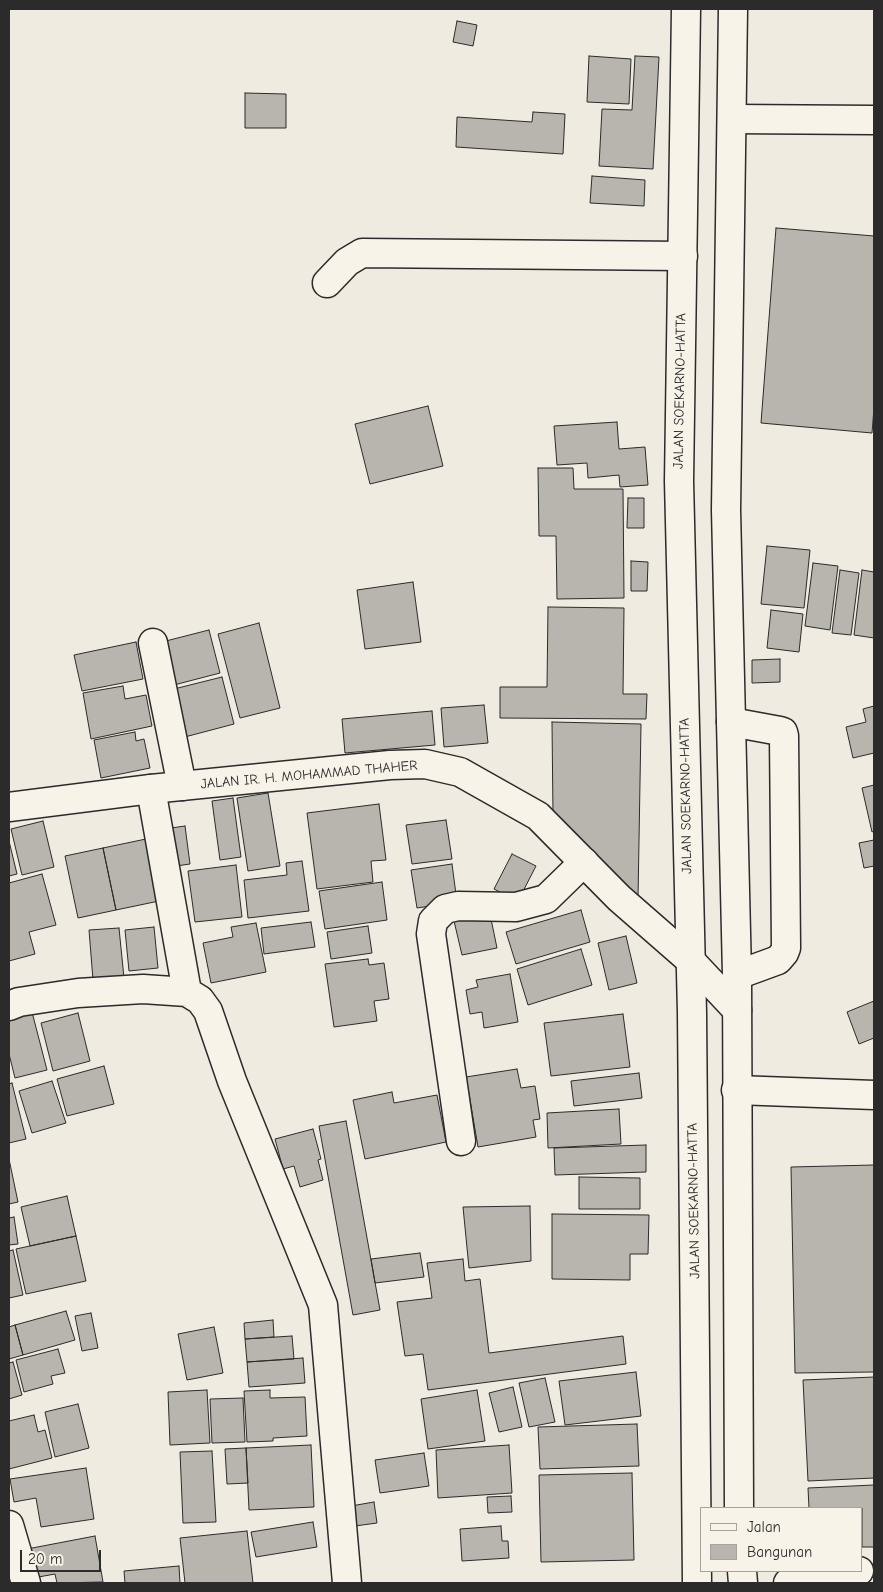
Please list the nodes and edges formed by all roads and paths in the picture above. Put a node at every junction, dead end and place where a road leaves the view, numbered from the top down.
1 (686, 9) edge
2 (733, 9) edge
3 (732, 119) junction
4 (874, 120) edge
5 (683, 256) junction
6 (327, 283) dead end
7 (153, 643) dead end
8 (731, 722) junction
9 (182, 786) junction
10 (151, 789) junction
11 (9, 807) edge
12 (584, 862) junction
13 (690, 960) junction
14 (737, 976) junction
15 (187, 992) junction
16 (9, 1006) edge
17 (737, 1010) junction
18 (736, 1090) junction
19 (874, 1096) edge
20 (461, 1141) dead end
21 (739, 1507) edge
22 (9, 1525) edge
23 (849, 1572) edge
24 (26, 1583) edge
25 (347, 1583) edge
26 (697, 1583) edge
27 (788, 1583) edge

1 - 5 main road, JALAN SOEKARNO-HATTA
2 - 3 main road
3 - 4 main road
3 - 8 main road
5 - 6 main road
5 - 13 main road, JALAN SOEKARNO-HATTA
7 - 9 main road
8 - 14 main road
8 - 14 main road
9 - 10 main road, JALAN IR. H. MOHAMMAD THAHER
9 - 12 main road, JALAN IR. H. MOHAMMAD THAHER
10 - 11 main road, JALAN IR. H. MOHAMMAD THAHER
10 - 15 main road
12 - 13 main road, JALAN IR. H. MOHAMMAD THAHER
12 - 20 main road
13 - 17 main road, JALAN IR. H. MOHAMMAD THAHER
13 - 26 main road, JALAN SOEKARNO-HATTA
14 - 17 main road
15 - 16 main road
15 - 25 main road
17 - 18 main road
18 - 19 main road
18 - 21 main road
22 - 24 main road
23 - 27 main road

